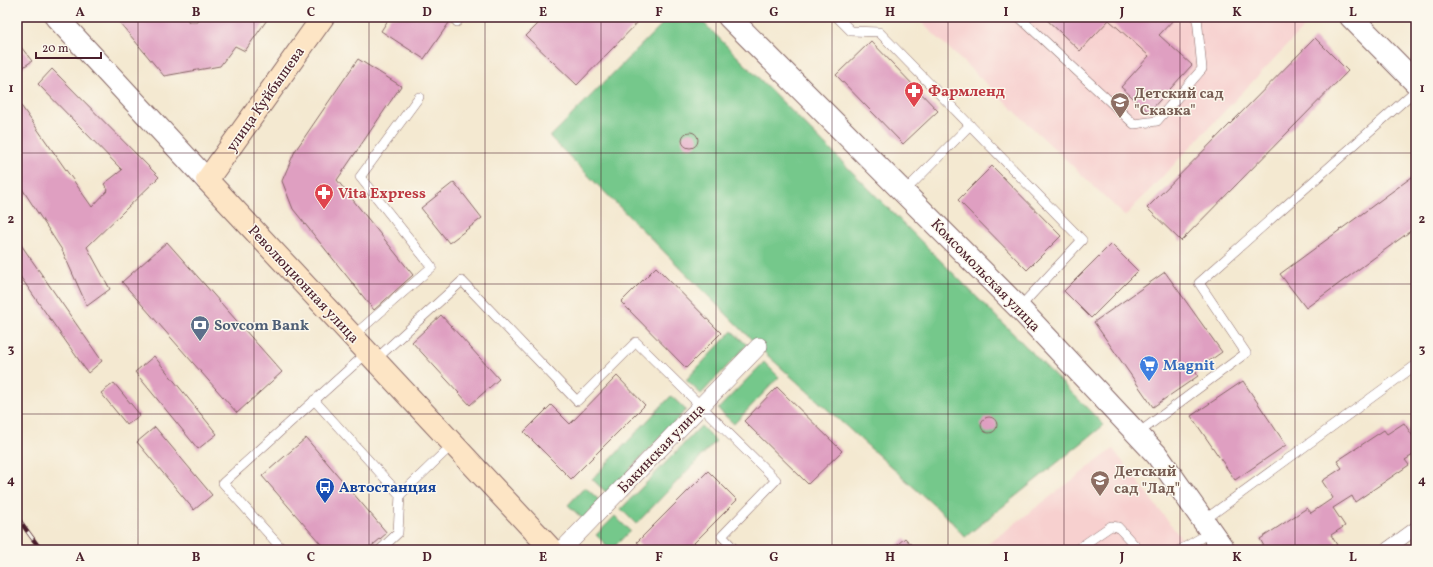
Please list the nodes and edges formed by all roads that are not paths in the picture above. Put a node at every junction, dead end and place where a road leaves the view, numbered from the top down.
1 (56, 17) edge
2 (323, 17) edge
3 (729, 17) edge
4 (837, 17) edge
5 (1018, 17) edge
6 (1197, 17) edge
7 (1351, 17) edge
8 (1416, 83) edge
9 (1416, 90) edge
10 (419, 97) dead end
11 (970, 125) junction
12 (207, 180) junction
13 (904, 192) junction
14 (1019, 308) junction
15 (353, 336) junction
16 (759, 346) dead end
17 (371, 356) junction
18 (1416, 365) edge
19 (314, 400) junction
20 (701, 406) junction
21 (1136, 434) junction
22 (453, 444) junction
23 (400, 495) junction
24 (1207, 526) junction
25 (1416, 528) edge
26 (282, 550) edge
27 (380, 550) edge
28 (552, 550) edge
29 (562, 550) edge
30 (735, 550) edge
31 (1076, 550) edge
32 (1139, 550) edge
33 (1180, 550) edge
34 (1224, 550) edge
35 (1386, 550) edge

1 - 12 street, Революционная улица
2 - 12 main road, улица Куйбышева
3 - 13 street, Комсомольская улица
4 - 11 lane
5 - 6 lane
7 - 8 street
9 - 21 lane
10 - 15 lane
11 - 13 lane
11 - 14 lane
12 - 15 main road, Революционная улица
13 - 14 street, Комсомольская улица
14 - 21 street, Комсомольская улица
15 - 17 main road, Революционная улица
16 - 20 street, Бакинская улица
17 - 19 lane
17 - 20 lane
17 - 22 main road, Революционная улица
18 - 24 lane
19 - 23 lane
19 - 26 lane
20 - 29 street, Бакинская улица
20 - 30 lane
21 - 24 street, Комсомольская улица
22 - 23 lane
22 - 28 main road, Революционная улица
23 - 27 lane
24 - 33 lane
24 - 34 street, Комсомольская улица
25 - 35 street
31 - 32 lane

